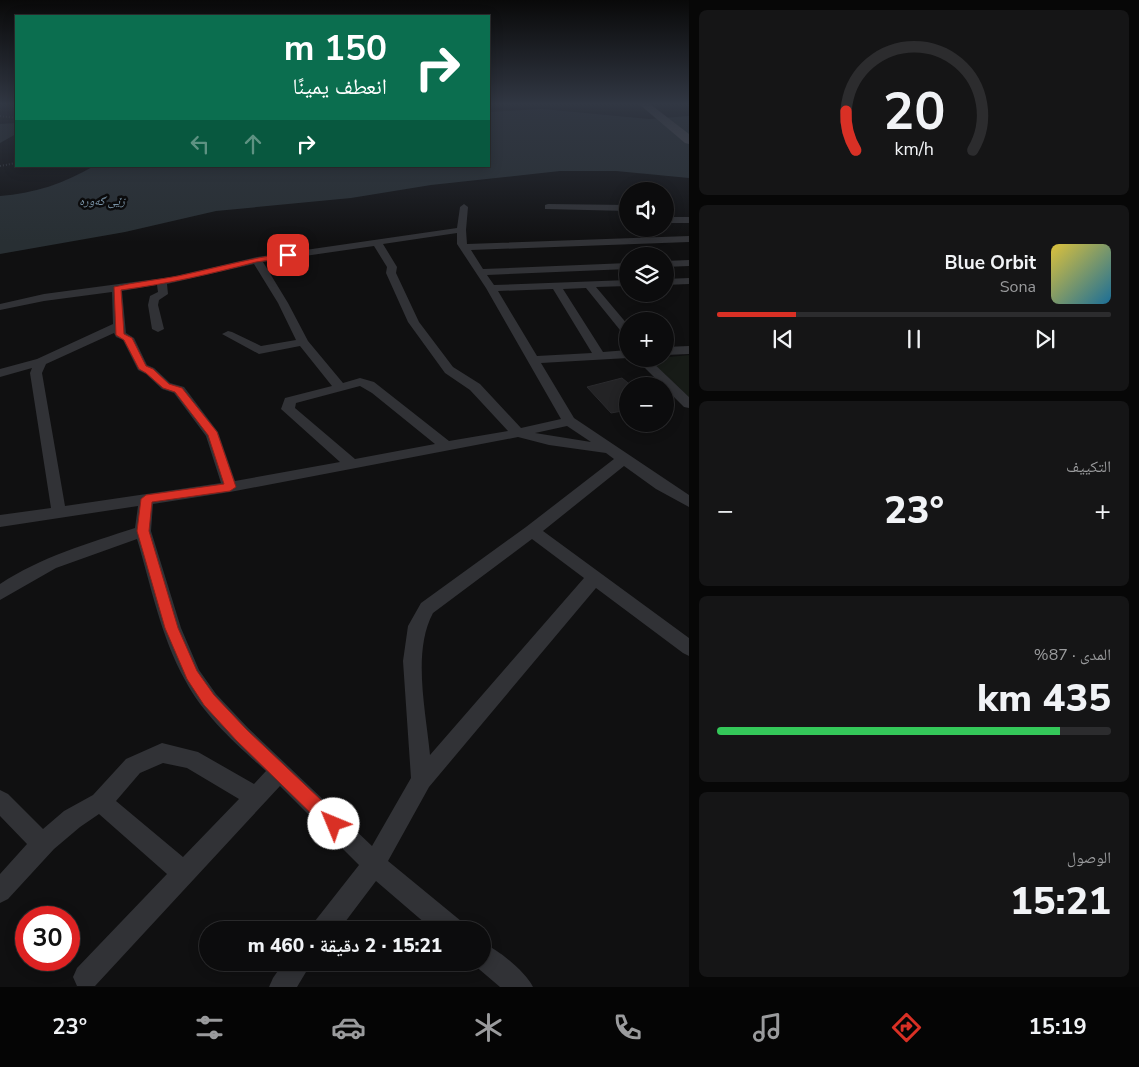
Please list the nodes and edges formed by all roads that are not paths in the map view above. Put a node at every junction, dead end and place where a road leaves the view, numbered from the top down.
1 (464, 207) dead end
2 (548, 207) dead end
3 (619, 208) edge
4 (674, 220) edge
5 (689, 220) edge
6 (461, 230) junction
7 (689, 239) edge
8 (378, 243) junction
9 (464, 247) junction
10 (257, 260) junction
11 (689, 263) edge
12 (674, 264) edge
13 (619, 266) edge
14 (481, 272) junction
15 (689, 281) edge
16 (162, 282) junction
17 (674, 282) edge
18 (619, 283) edge
19 (589, 284) junction
20 (556, 286) junction
21 (116, 288) junction
22 (491, 288) junction
23 (0, 307) edge
24 (619, 322) edge
25 (119, 326) junction
26 (158, 329) dead end
27 (228, 334) dead end
28 (303, 342) junction
29 (689, 350) edge
30 (674, 351) edge
31 (619, 355) edge
32 (600, 356) junction
33 (532, 360) junction
34 (41, 362) junction
35 (650, 367) edge
36 (0, 373) edge
37 (340, 388) junction
38 (689, 404) edge
39 (569, 421) junction
40 (518, 433) junction
41 (446, 446) junction
42 (608, 449) junction
43 (623, 459) junction
44 (352, 464) junction
45 (230, 487) junction
46 (146, 499) junction
47 (689, 502) edge
48 (59, 513) junction
49 (0, 521) edge
50 (143, 531) junction
51 (532, 531) junction
52 (594, 578) junction
53 (0, 593) edge
54 (689, 648) edge
55 (280, 771) junction
56 (422, 780) junction
57 (256, 797) junction
58 (0, 801) edge
59 (101, 802) junction
60 (43, 844) junction
61 (374, 864) junction
62 (184, 873) junction
63 (0, 891) edge
64 (331, 921) edge
65 (441, 921) edge
66 (491, 963) edge
67 (294, 971) edge
68 (86, 977) dead end
69 (282, 987) edge
70 (520, 987) edge

1 - 6 street
2 - 3 street
4 - 5 street
6 - 8 street
6 - 9 street
7 - 9 street
8 - 10 street
8 - 40 street
9 - 14 street
10 - 16 street
10 - 28 street
11 - 12 street
13 - 14 street
14 - 22 street
15 - 17 street
16 - 21 street
16 - 26 street
18 - 19 street
19 - 20 street
19 - 24 street
20 - 22 street
20 - 32 street
21 - 23 street
21 - 25 street
22 - 33 street
25 - 34 street
25 - 45 street
27 - 28 street
28 - 37 street
29 - 30 street
31 - 32 street
32 - 33 street
33 - 39 street
34 - 36 street
34 - 48 street
35 - 38 street
37 - 41 street
37 - 44 street
39 - 40 street
39 - 42 street
40 - 41 street
40 - 42 street
41 - 44 street
42 - 43 street
43 - 47 street
43 - 51 street
44 - 45 street
45 - 46 street
46 - 48 street
46 - 50 street
48 - 49 street
50 - 53 street
50 - 55 street
51 - 52 street
51 - 56 street
52 - 54 street
52 - 56 street
55 - 57 street
55 - 61 street
56 - 61 street
57 - 59 street
57 - 62 street
58 - 60 street
59 - 60 street
59 - 62 street
60 - 63 street
61 - 64 street
61 - 65 street
62 - 68 street
66 - 70 street
67 - 69 street

